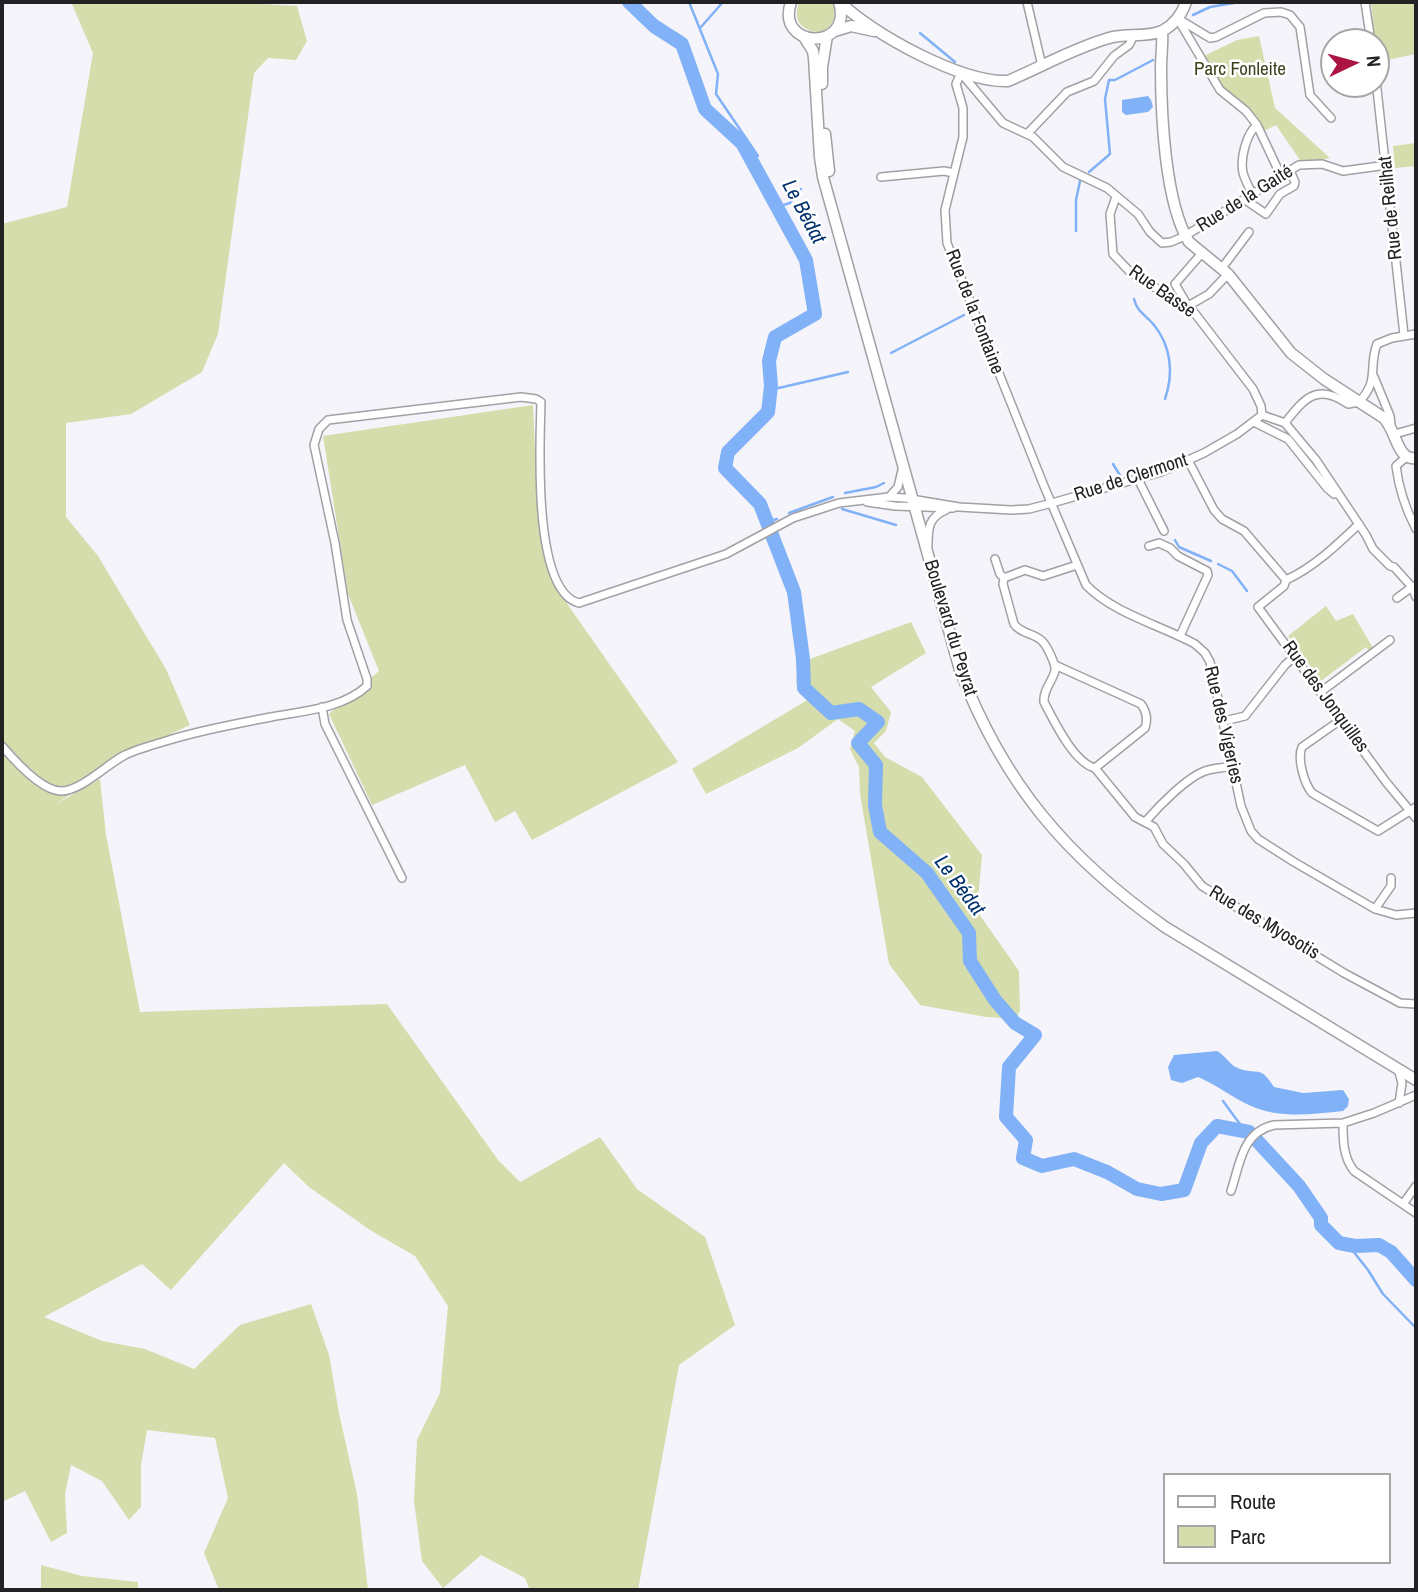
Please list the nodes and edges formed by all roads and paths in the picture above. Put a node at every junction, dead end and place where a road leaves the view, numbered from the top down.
1 (791, 2) edge
2 (839, 2) edge
3 (1027, 2) edge
4 (1186, 2) edge
5 (1365, 2) edge
6 (1178, 18) junction
7 (1369, 28) edge
8 (1162, 31) junction
9 (831, 33) junction
10 (880, 33) junction
11 (1133, 35) junction
12 (804, 37) junction
13 (1042, 66) junction
14 (961, 73) junction
15 (1378, 98) edge
16 (1331, 118) dead end
17 (1257, 125) junction
18 (1028, 133) junction
19 (1387, 165) junction
20 (1290, 171) junction
21 (954, 173) junction
22 (1281, 176) junction
23 (881, 177) dead end
24 (1273, 180) junction
25 (1252, 194) junction
26 (1280, 194) junction
27 (1116, 197) junction
28 (1244, 199) junction
29 (837, 223) junction
30 (1249, 232) dead end
31 (1185, 236) junction
32 (1202, 253) junction
33 (1225, 271) junction
34 (1188, 306) junction
35 (1416, 334) edge
36 (1404, 335) junction
37 (1374, 376) junction
38 (1359, 402) junction
39 (1262, 415) junction
40 (1254, 422) junction
41 (1285, 423) junction
42 (1416, 428) edge
43 (1393, 430) junction
44 (1411, 458) edge
45 (1188, 460) junction
46 (903, 465) junction
47 (1138, 479) junction
48 (1339, 494) junction
49 (889, 497) junction
50 (856, 501) junction
51 (914, 502) junction
52 (1052, 503) junction
53 (959, 507) junction
54 (949, 508) junction
55 (1359, 524) junction
56 (1416, 529) edge
57 (1164, 531) dead end
58 (1149, 546) dead end
59 (928, 556) junction
60 (995, 559) dead end
61 (1077, 565) junction
62 (1004, 578) junction
63 (1286, 580) junction
64 (1414, 587) edge
65 (1416, 597) edge
66 (1397, 598) dead end
67 (1180, 636) junction
68 (1390, 639) dead end
69 (1295, 656) junction
70 (1055, 665) junction
71 (1322, 691) junction
72 (322, 707) junction
73 (1342, 719) junction
74 (1224, 721) junction
75 (2, 746) edge
76 (1232, 766) junction
77 (1095, 768) junction
78 (1413, 809) edge
79 (1416, 818) edge
80 (1146, 821) junction
81 (402, 878) dead end
82 (1391, 878) dead end
83 (1375, 909) junction
84 (1416, 913) edge
85 (1416, 1004) edge
86 (1398, 1069) junction
87 (1416, 1080) edge
88 (1416, 1095) edge
89 (1399, 1103) junction
90 (1343, 1123) junction
91 (1416, 1186) edge
92 (1231, 1191) dead end
93 (1403, 1203) junction
94 (1416, 1213) edge

1 - 12 main road, Boulevard du Peyrat
2 - 9 main road, Boulevard du Peyrat
2 - 10 main road
3 - 13 street
4 - 6 main road
5 - 7 street
6 - 8 main road
6 - 16 street
6 - 17 street
8 - 11 main road
8 - 31 main road
9 - 10 main road
9 - 12 main road
9 - 29 main road, Boulevard du Peyrat
10 - 14 main road
11 - 13 main road
11 - 18 street
12 - 29 main road, Boulevard du Peyrat
13 - 14 main road
14 - 18 street
14 - 21 street, Rue de la Fontaine
15 - 19 street, Rue de Reilhat
17 - 22 street
17 - 25 street
18 - 27 street
19 - 20 street, Rue de la Gaité
19 - 36 street, Rue de Reilhat
20 - 22 street, Rue de la Gaité
20 - 26 street
21 - 23 street
21 - 52 street, Rue de la Fontaine
22 - 24 street, Rue de la Gaité
24 - 25 street, Rue de la Gaité
24 - 26 street
25 - 28 street, Rue de la Gaité
26 - 28 street
27 - 31 street
27 - 34 street, Rue Basse
28 - 31 street, Rue de la Gaité
29 - 46 main road, Boulevard du Peyrat
30 - 33 street
31 - 32 main road
32 - 33 main road
32 - 34 street
33 - 34 street
33 - 38 main road
34 - 39 street, Rue Basse
35 - 36 street
36 - 37 street
37 - 38 street
37 - 43 street
38 - 41 street
38 - 43 main road
39 - 40 street, Rue de Clermont
39 - 41 street
40 - 45 street, Rue de Clermont
40 - 48 street
41 - 48 street
42 - 43 street
43 - 44 main road
44 - 56 street
45 - 47 street, Rue de Clermont
45 - 63 street
46 - 49 street
46 - 51 main road, Boulevard du Peyrat
47 - 52 street, Rue de Clermont
47 - 57 street
48 - 55 street
49 - 50 street
49 - 51 street
50 - 51 street
50 - 72 street
51 - 53 street, Rue de Clermont
51 - 54 street, Rue de Clermont
51 - 59 main road, Boulevard du Peyrat
52 - 53 street, Rue de Clermont
52 - 61 street, Rue des Vigeries
53 - 54 street, Rue de Clermont
54 - 59 street
55 - 63 street
55 - 64 street
58 - 67 street
59 - 86 main road, Boulevard du Peyrat
60 - 62 street
61 - 62 street
61 - 67 street, Rue des Vigeries
62 - 70 street
63 - 69 street, Rue des Jonquilles
64 - 65 street
64 - 66 street
67 - 74 street, Rue des Vigeries
68 - 71 street
69 - 71 street, Rue des Jonquilles
69 - 74 street
70 - 77 street, Rue des Myosotis
70 - 77 street
71 - 73 street, Rue des Jonquilles
72 - 75 street
72 - 81 street
73 - 78 street, Rue des Jonquilles
73 - 78 street
74 - 76 street, Rue des Vigeries
76 - 80 street
76 - 83 street, Rue des Vigeries
77 - 80 street, Rue des Myosotis
78 - 79 street, Rue des Jonquilles
80 - 85 street, Rue des Myosotis
82 - 83 street
83 - 84 street, Rue des Vigeries
86 - 87 main road, Boulevard du Peyrat
86 - 89 street
88 - 89 street
89 - 90 street
90 - 92 street
90 - 93 street
91 - 93 street
93 - 94 street

